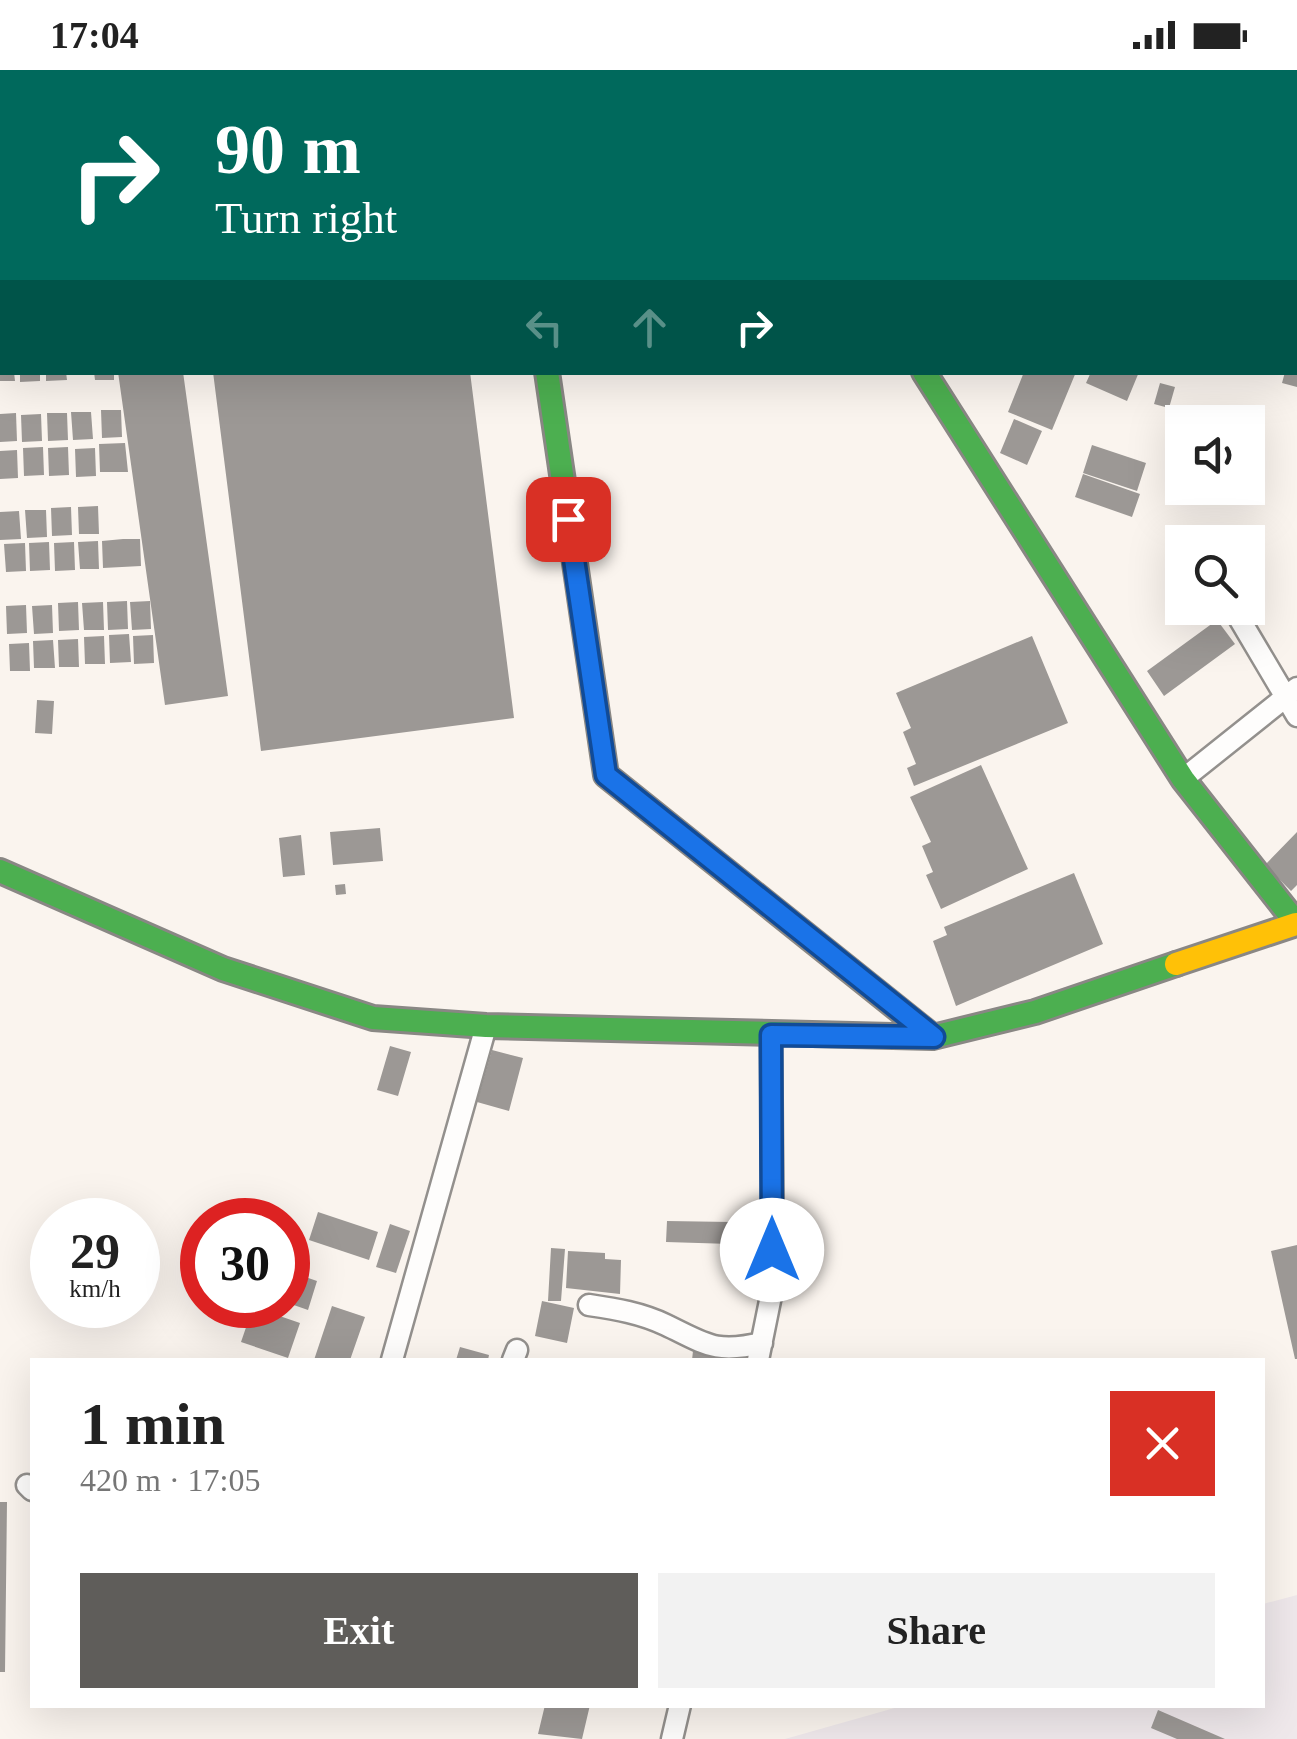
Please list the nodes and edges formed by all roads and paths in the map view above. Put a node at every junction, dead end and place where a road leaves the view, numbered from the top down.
1 (547, 375) edge
2 (926, 375) edge
3 (1245, 625) edge
4 (1291, 693) edge
5 (1297, 716) edge
6 (1183, 779) junction
7 (0, 871) edge
8 (1296, 924) edge
9 (486, 1026) junction
10 (771, 1035) junction
11 (934, 1037) junction
12 (589, 1305) dead end
13 (760, 1351) edge
14 (393, 1358) edge
15 (679, 1708) edge
16 (672, 1739) edge

1 - 11 street
2 - 6 street
3 - 4 street
4 - 5 street
4 - 6 street
6 - 8 street
7 - 9 street
8 - 11 street
9 - 10 street
9 - 14 street
10 - 11 street
10 - 13 street
12 - 13 street
15 - 16 street

